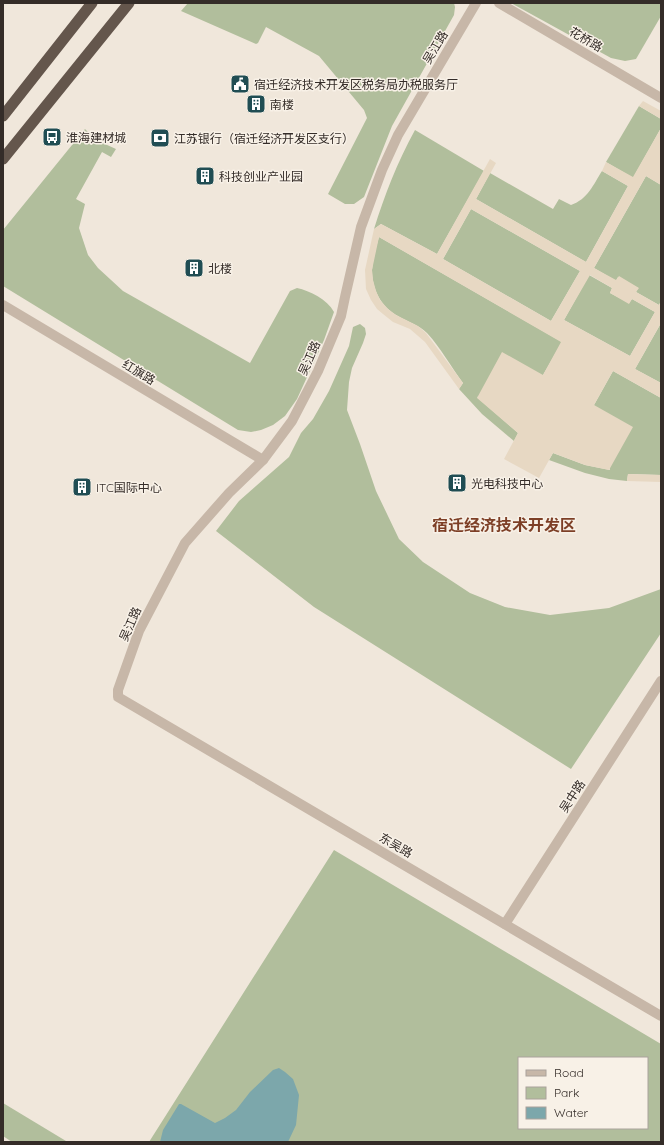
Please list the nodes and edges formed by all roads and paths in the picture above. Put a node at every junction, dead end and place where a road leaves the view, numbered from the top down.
1 (92, 3) edge
2 (129, 3) edge
3 (476, 3) edge
4 (498, 3) edge
5 (661, 98) edge
6 (3, 116) edge
7 (3, 159) edge
8 (3, 305) edge
9 (263, 460) junction
10 (661, 681) edge
11 (118, 696) joint
12 (505, 924) junction
13 (661, 1016) edge

1 - 6 highway
2 - 7 highway
3 - 9 street, 吴江路
4 - 5 street, 花桥路
8 - 9 street, 红旗路
9 - 11 street, 吴江路
10 - 12 street, 吴中路
11 - 12 street, 东吴路
12 - 13 street, 东吴路

